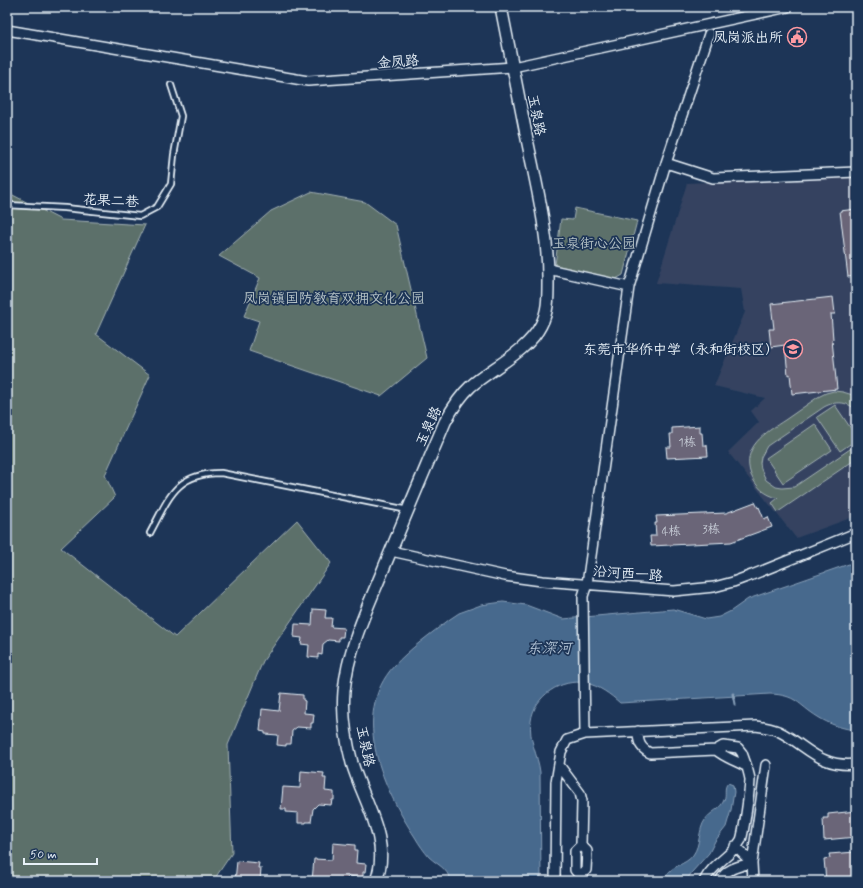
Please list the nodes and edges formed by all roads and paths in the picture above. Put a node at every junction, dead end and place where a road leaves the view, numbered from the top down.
1 (501, 7) edge
2 (788, 7) edge
3 (7, 30) edge
4 (709, 34) dead end
5 (513, 67) junction
6 (171, 85) dead end
7 (666, 163) junction
8 (856, 172) edge
9 (7, 205) edge
10 (548, 269) junction
11 (629, 288) junction
12 (408, 510) junction
13 (150, 533) dead end
14 (856, 533) edge
15 (391, 551) junction
16 (587, 584) junction
17 (638, 731) junction
18 (585, 734) junction
19 (856, 764) edge
20 (559, 765) junction
21 (766, 765) dead end
22 (736, 846) junction
23 (752, 863) junction
24 (579, 879) edge
25 (376, 881) edge
26 (555, 881) edge
27 (704, 881) edge
28 (720, 881) edge
29 (753, 881) edge

1 - 5 street, 玉泉路
2 - 5 street, 金凤路
3 - 5 street, 金凤路
4 - 7 street
5 - 10 street, 玉泉路
6 - 9 lane, 花果二巷
7 - 8 street
7 - 11 street
10 - 11 street
10 - 12 street, 玉泉路
11 - 16 street
12 - 13 lane
12 - 15 street, 玉泉路
14 - 16 street, 沿河西一路
15 - 16 street, 沿河西一路
15 - 25 street, 玉泉路
16 - 18 street
17 - 18 street
17 - 19 street
17 - 22 street
18 - 20 street
20 - 24 street
20 - 26 street
21 - 23 street
22 - 23 street
22 - 27 street
23 - 28 street
23 - 29 street

